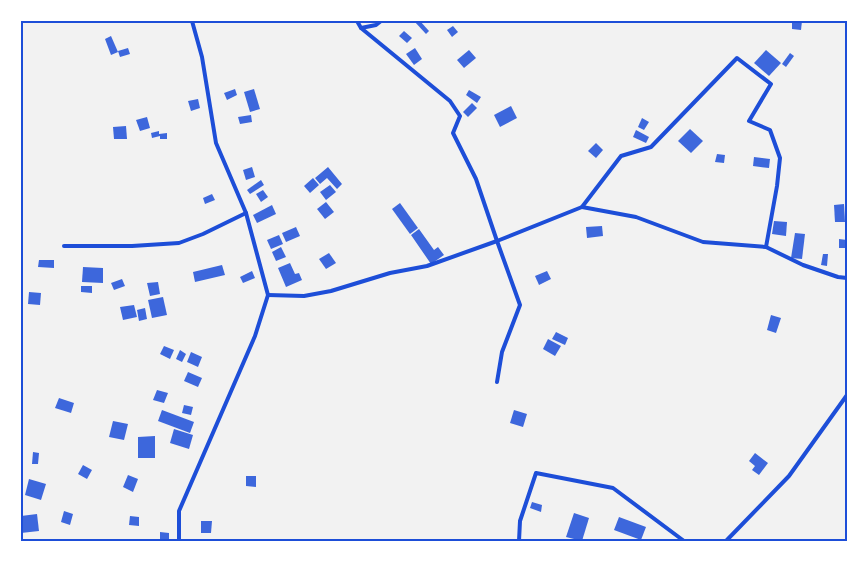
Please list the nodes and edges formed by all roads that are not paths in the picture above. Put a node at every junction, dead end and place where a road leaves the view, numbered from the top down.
1 (192, 21) edge
2 (357, 21) edge
3 (381, 21) edge
4 (361, 28) junction
5 (582, 207) junction
6 (246, 213) junction
7 (496, 241) junction
8 (64, 246) dead end
9 (766, 247) junction
10 (847, 278) edge
11 (268, 295) junction
12 (496, 382) dead end
13 (847, 395) edge
14 (179, 541) edge
15 (519, 541) edge
16 (684, 541) edge
17 (726, 541) edge

1 - 6 street
2 - 4 street
3 - 4 street
4 - 7 street
5 - 7 street
5 - 9 street
5 - 9 street
6 - 8 street
6 - 11 street
7 - 11 street
7 - 12 street
9 - 10 street
11 - 14 street
13 - 17 street
15 - 16 street

